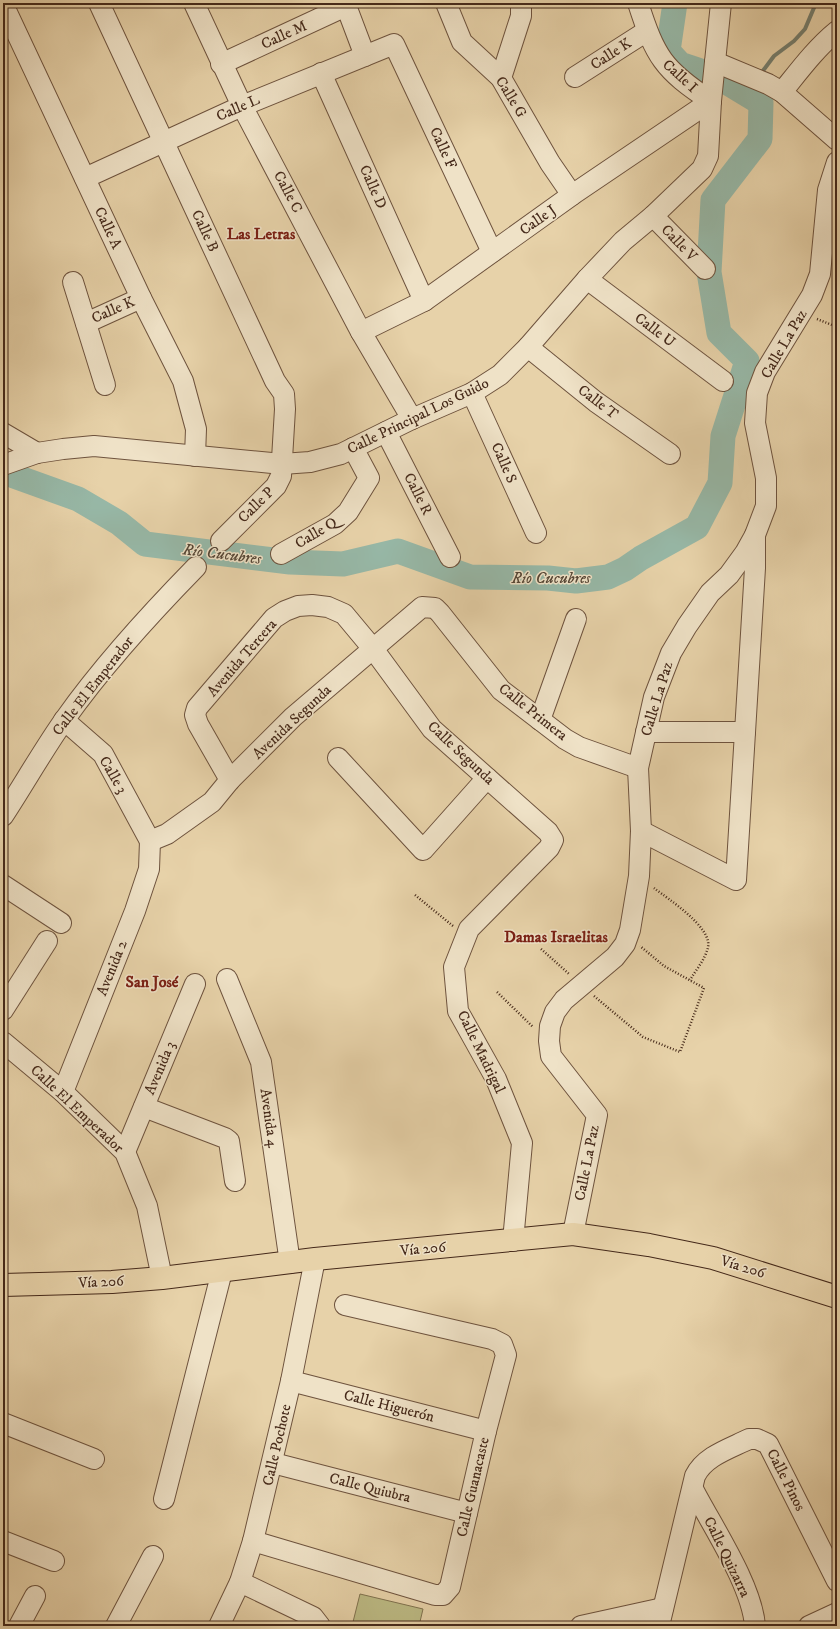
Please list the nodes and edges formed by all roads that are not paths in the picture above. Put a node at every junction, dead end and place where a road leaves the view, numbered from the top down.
1 (99, 3) edge
2 (194, 3) edge
3 (446, 3) edge
4 (521, 3) edge
5 (638, 3) edge
6 (721, 3) edge
7 (3, 4) edge
8 (345, 5) edge
9 (647, 30) junction
10 (837, 30) edge
11 (394, 44) joint
12 (365, 56) junction
13 (715, 62) junction
14 (221, 64) junction
15 (321, 73) junction
16 (575, 77) dead end
17 (502, 78) junction
18 (782, 92) junction
19 (711, 101) junction
20 (242, 106) junction
21 (837, 140) edge
22 (163, 142) junction
23 (837, 162) edge
24 (85, 178) junction
25 (572, 195) junction
26 (653, 216) junction
27 (830, 244) edge
28 (492, 252) junction
29 (704, 269) dead end
30 (587, 279) junction
31 (73, 282) dead end
32 (141, 298) junction
33 (424, 301) junction
34 (86, 323) junction
35 (361, 332) junction
36 (528, 347) junction
37 (723, 381) dead end
38 (105, 385) dead end
39 (472, 393) junction
40 (412, 419) junction
41 (386, 432) junction
42 (3, 433) edge
43 (353, 448) junction
44 (36, 453) junction
45 (670, 454) dead end
46 (195, 456) junction
47 (282, 464) junction
48 (3, 465) edge
49 (536, 533) dead end
50 (755, 535) junction
51 (221, 540) dead end
52 (281, 554) dead end
53 (450, 557) dead end
54 (196, 567) dead end
55 (435, 608) joint
56 (576, 619) dead end
57 (374, 650) junction
58 (64, 720) junction
59 (540, 720) junction
60 (646, 732) junction
61 (744, 732) junction
62 (338, 758) dead end
63 (638, 768) junction
64 (487, 778) junction
65 (230, 780) junction
66 (3, 816) edge
67 (641, 831) junction
68 (150, 841) junction
69 (549, 848) joint
70 (3, 884) edge
71 (61, 923) dead end
72 (47, 941) dead end
73 (227, 980) dead end
74 (195, 984) dead end
75 (3, 1010) edge
76 (3, 1042) edge
77 (63, 1092) junction
78 (144, 1107) junction
79 (125, 1152) junction
80 (234, 1181) dead end
81 (573, 1234) junction
82 (513, 1241) junction
83 (315, 1259) junction
84 (290, 1262) junction
85 (222, 1271) junction
86 (162, 1278) junction
87 (3, 1285) edge
88 (837, 1297) edge
89 (345, 1305) dead end
90 (292, 1381) junction
91 (3, 1423) edge
92 (486, 1430) junction
93 (94, 1459) dead end
94 (273, 1464) junction
95 (693, 1489) junction
96 (164, 1499) dead end
97 (467, 1513) junction
98 (3, 1541) edge
99 (253, 1541) junction
100 (153, 1556) dead end
101 (54, 1561) dead end
102 (837, 1581) edge
103 (240, 1582) junction
104 (34, 1596) dead end
105 (837, 1613) edge
106 (661, 1617) edge
107 (19, 1626) edge
108 (116, 1626) edge
109 (219, 1626) edge
110 (320, 1626) edge
111 (581, 1626) edge
112 (755, 1626) edge
113 (809, 1626) edge

1 - 22 street, Calle B
2 - 14 street, Calle C
3 - 17 street, Calle G
4 - 17 street
5 - 9 street, Calle I
6 - 13 street, Calle Principal Los Guido
7 - 24 street, Calle A
8 - 12 street
8 - 14 street, Calle M
9 - 16 street, Calle K
9 - 19 street, Calle I
10 - 18 street
11 - 12 street, Calle L
11 - 28 street, Calle F
12 - 15 street, Calle L
13 - 18 street
13 - 19 street, Calle Principal Los Guido
14 - 20 street, Calle C
15 - 20 street, Calle L
15 - 33 street, Calle D
17 - 25 street, Calle G
18 - 21 street
19 - 25 street, Calle J
19 - 26 street, Calle Principal Los Guido
20 - 22 street, Calle L
20 - 35 street, Calle C
22 - 24 street, Calle L
22 - 47 street, Calle B
23 - 27 street, Calle La Paz
24 - 32 street, Calle A
25 - 28 street, Calle J
26 - 29 street, Calle V
26 - 30 street, Calle Principal Los Guido
27 - 50 street, Calle La Paz
28 - 33 street, Calle J
30 - 36 street, Calle Principal Los Guido
30 - 37 street, Calle U
31 - 34 street
32 - 34 street, Calle K
32 - 46 street, Calle A
33 - 35 street, Calle J
34 - 38 street
35 - 40 street, Calle C
36 - 39 street, Calle Principal Los Guido
36 - 45 street, Calle T
39 - 40 street, Calle Principal Los Guido
39 - 49 street, Calle S
40 - 41 street, Calle Principal Los Guido
41 - 43 street, Calle Principal Los Guido
41 - 53 street, Calle R
42 - 44 street
43 - 47 street, Calle Principal Los Guido
43 - 52 street, Calle Q
44 - 46 street, Calle Principal Los Guido
44 - 48 street, Calle Principal Los Guido
46 - 47 street, Calle Principal Los Guido
47 - 51 street, Calle P
50 - 60 street, Calle La Paz
50 - 61 street
54 - 58 street, Calle El Emperador
55 - 57 street, Avenida Segunda
55 - 59 street, Calle Primera
56 - 59 street
57 - 64 street, Calle Segunda
57 - 65 street, Avenida Segunda
57 - 65 street, Avenida Tercera
58 - 66 street, Calle El Emperador
58 - 68 street, Calle 3
59 - 63 street, Calle Primera
60 - 61 street
60 - 63 street, Calle La Paz
61 - 67 street
62 - 64 street
63 - 67 street, Calle La Paz
64 - 69 street, Calle Segunda
65 - 68 street, Avenida Segunda
67 - 81 street, Calle La Paz
68 - 77 street, Avenida 2
69 - 82 street, Calle Madrigal
70 - 71 street
72 - 75 street
73 - 84 street, Avenida 4
74 - 78 street, Avenida 3
76 - 77 street, Calle El Emperador
77 - 79 street, Calle El Emperador
78 - 79 street, Avenida 3
78 - 80 street
79 - 86 street, Calle El Emperador
81 - 82 main road, Vía 206
81 - 88 main road, Vía 206
82 - 83 main road, Vía 206
83 - 84 main road, Vía 206
83 - 90 street, Calle Pochote
84 - 85 main road, Vía 206
85 - 86 main road, Vía 206
85 - 96 street
86 - 87 main road, Vía 206
89 - 92 street, Calle Guanacaste
90 - 92 street, Calle Higuerón
90 - 94 street, Calle Pochote
91 - 93 street
92 - 97 street, Calle Guanacaste
94 - 97 street, Calle Quiubra
94 - 99 street, Calle Pochote
95 - 102 street, Calle Pinos
95 - 106 street, Calle Pinos
95 - 112 street, Calle Quizarra
97 - 99 street, Calle Guanacaste
98 - 101 street
99 - 103 street, Calle Pochote
100 - 108 street
103 - 109 street, Calle Pochote
103 - 110 street
104 - 107 street
105 - 113 street
106 - 111 street

